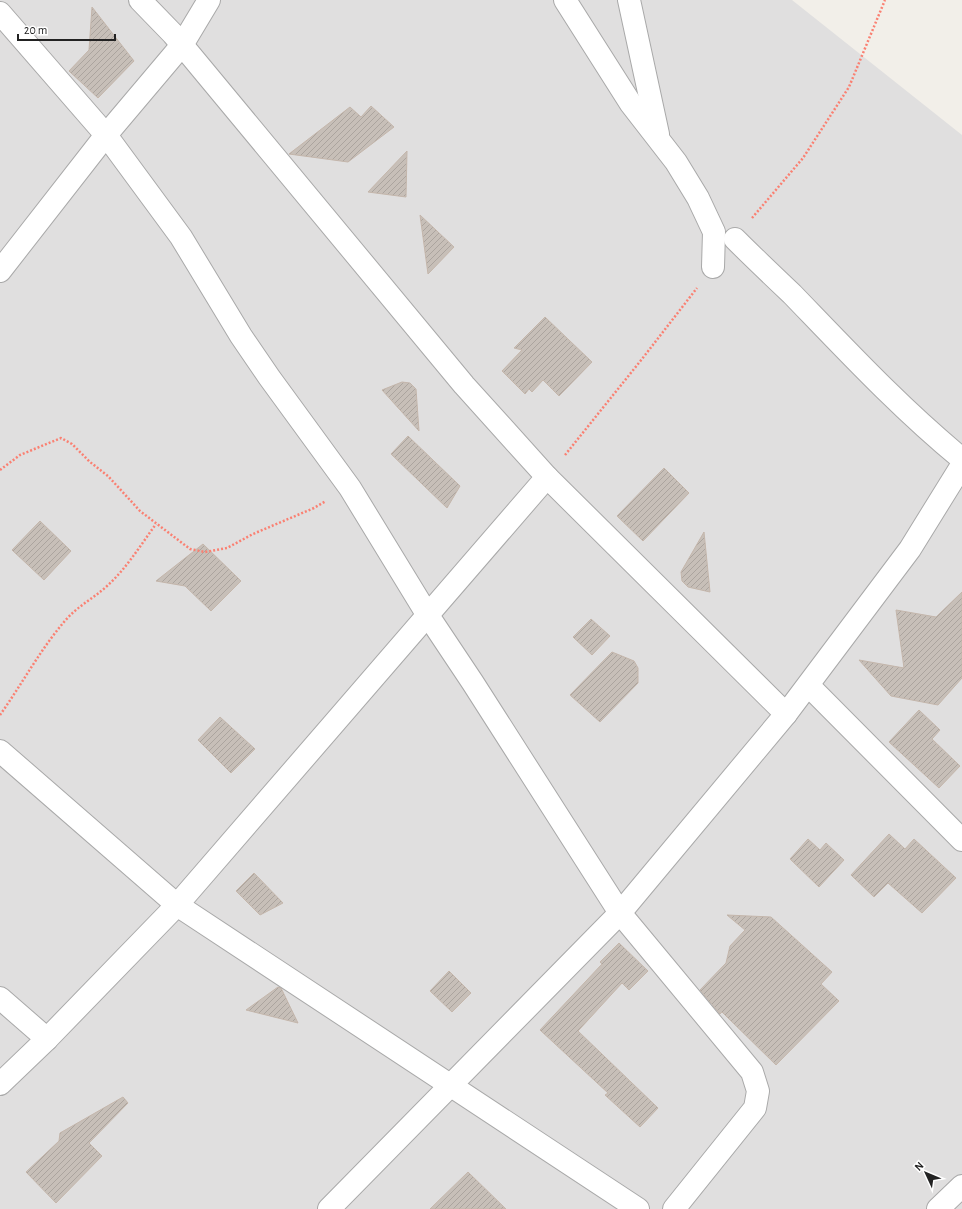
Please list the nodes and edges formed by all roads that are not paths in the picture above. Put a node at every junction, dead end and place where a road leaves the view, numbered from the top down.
1 (140, 0) edge
2 (209, 0) edge
3 (565, 0) edge
4 (628, 0) edge
5 (0, 13) edge
6 (182, 45) junction
7 (106, 135) junction
8 (658, 138) junction
9 (735, 239) dead end
10 (713, 267) dead end
11 (0, 272) edge
12 (962, 459) edge
13 (962, 465) edge
14 (546, 477) junction
15 (428, 614) junction
16 (809, 686) junction
17 (786, 714) junction
18 (0, 752) edge
19 (962, 840) edge
20 (178, 905) junction
21 (620, 913) junction
22 (0, 998) edge
23 (47, 1039) junction
24 (0, 1084) edge
25 (451, 1085) junction
26 (962, 1186) edge
27 (329, 1209) edge
28 (638, 1209) edge
29 (674, 1209) edge
30 (938, 1209) edge

1 - 6 street
2 - 6 street
3 - 8 street
4 - 8 street
5 - 7 street
6 - 7 street
6 - 14 street
7 - 11 street
7 - 15 street
8 - 10 street
9 - 12 street
13 - 16 street
14 - 15 street
14 - 17 street
15 - 20 street
15 - 21 street
16 - 17 street
16 - 19 street
17 - 21 street
18 - 20 street
20 - 23 street
20 - 25 street
21 - 25 street
21 - 29 street
22 - 23 street
23 - 24 street
25 - 27 street
25 - 28 street
26 - 30 street

